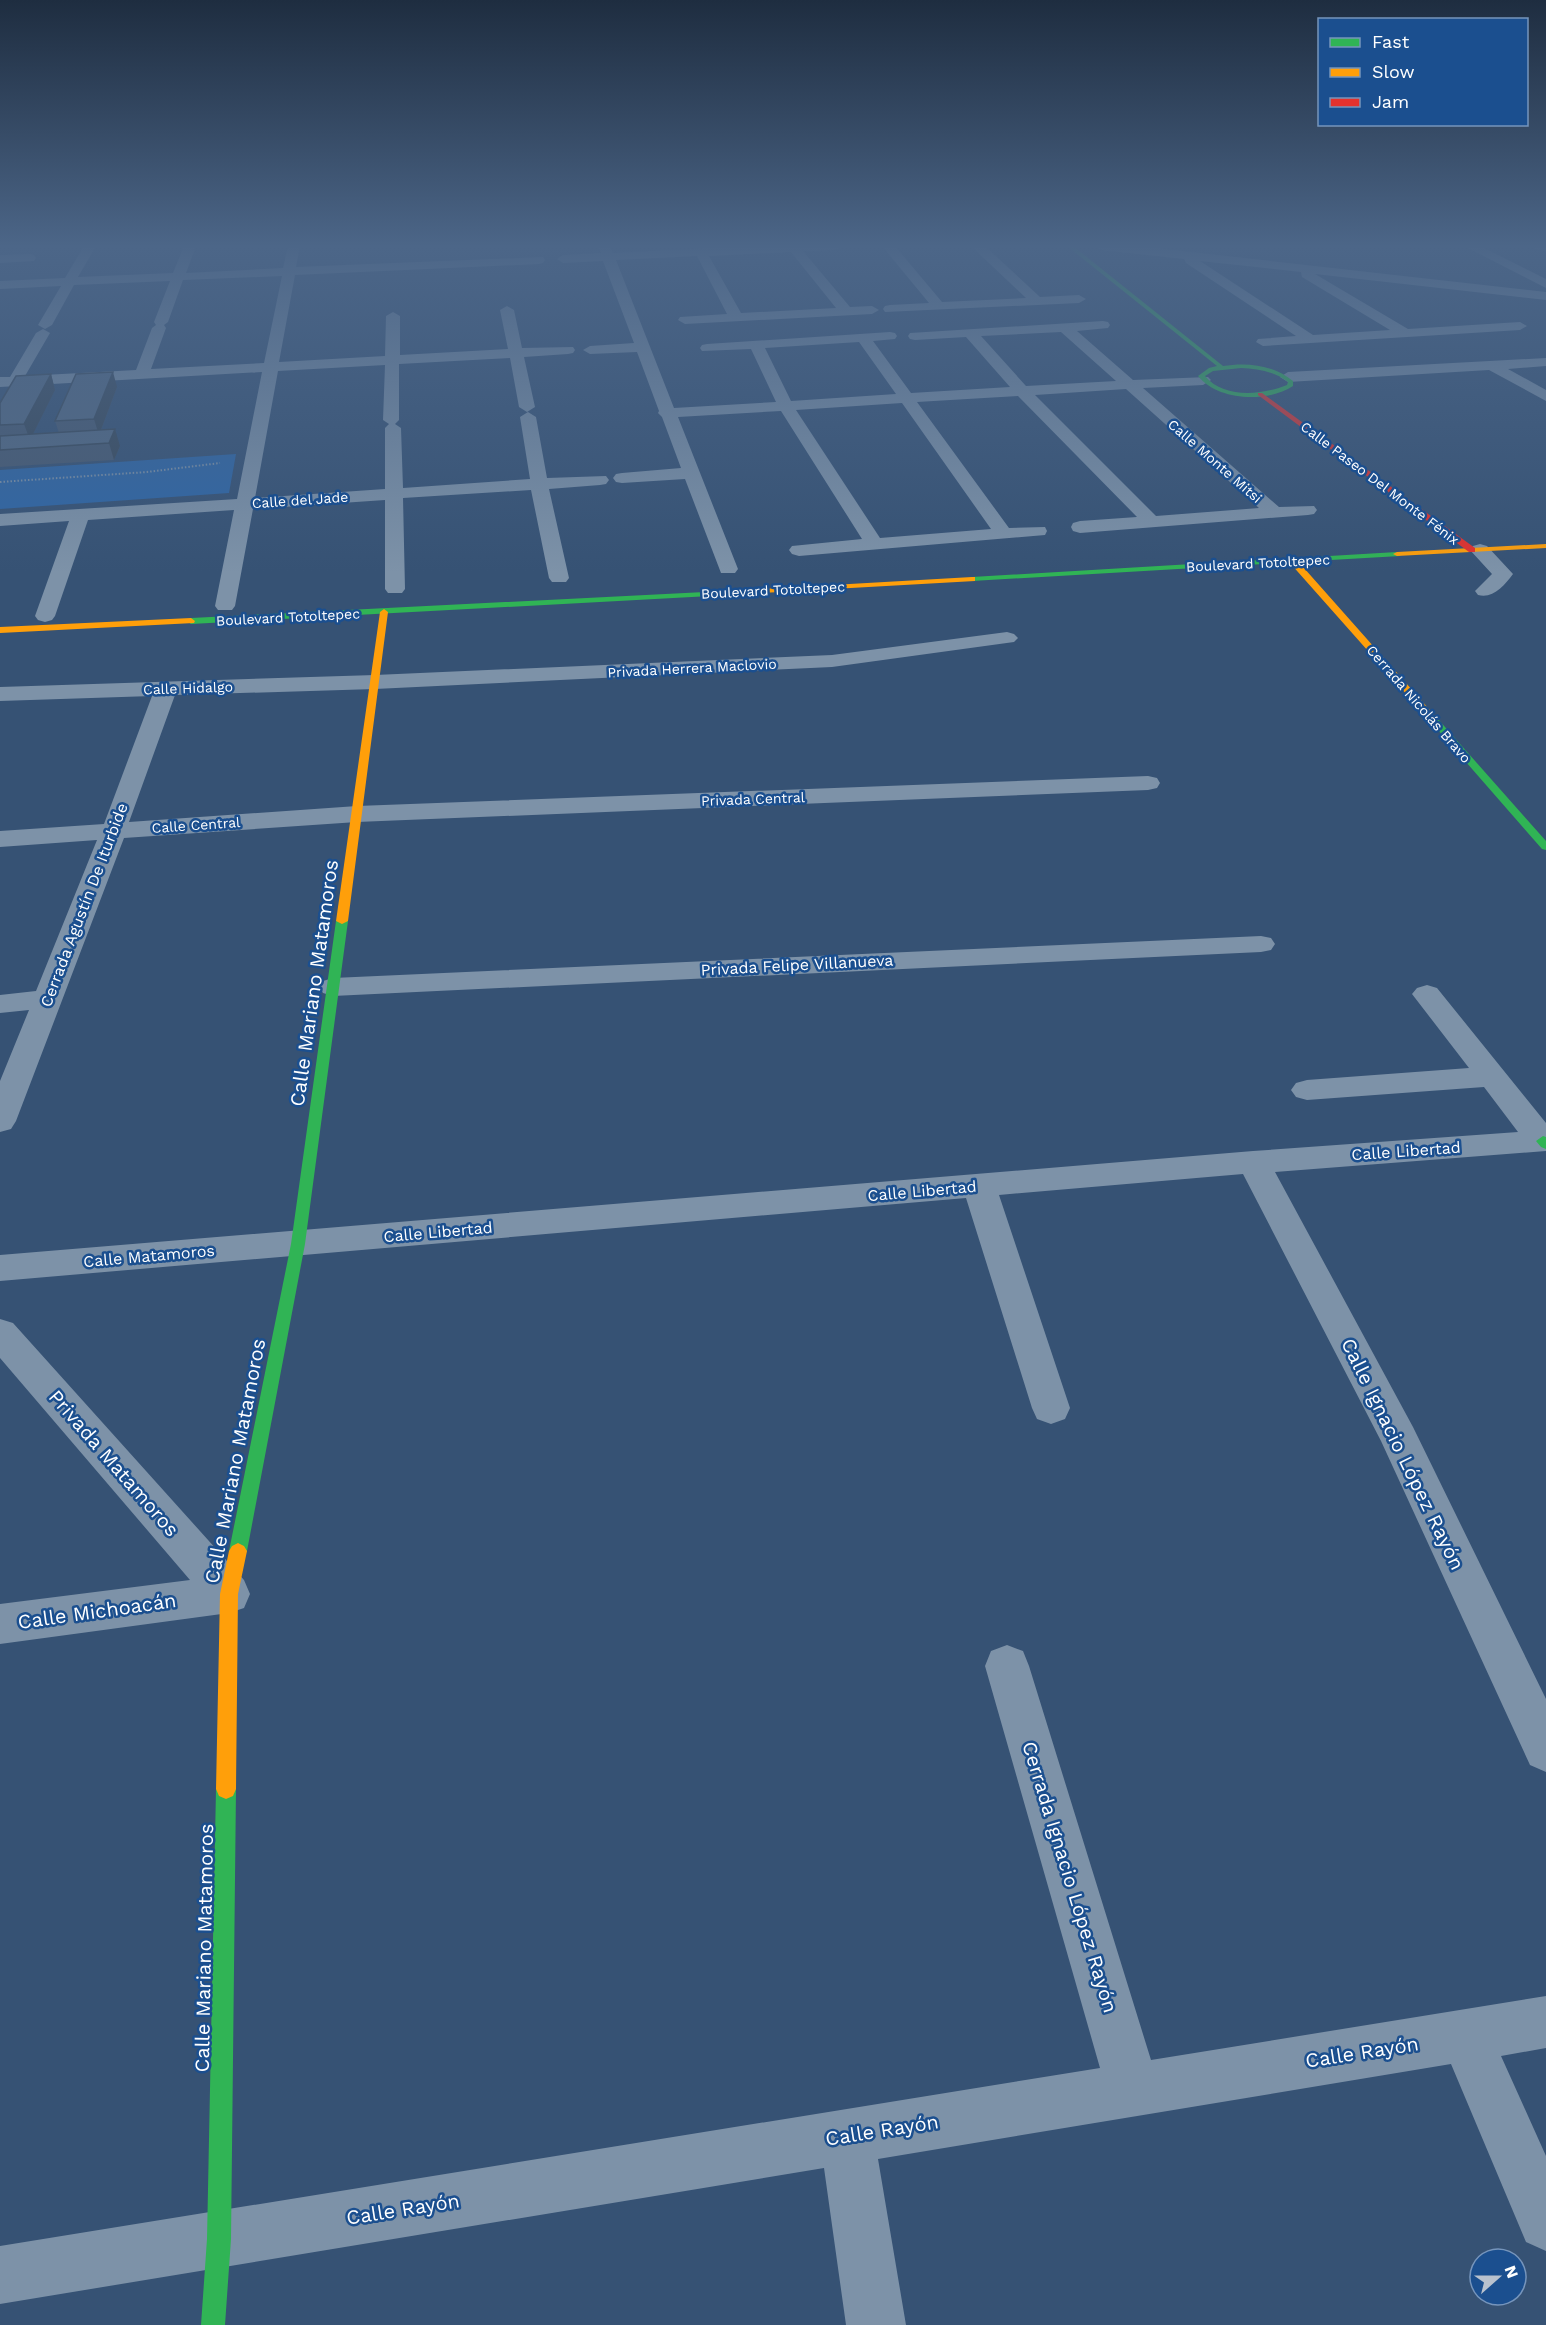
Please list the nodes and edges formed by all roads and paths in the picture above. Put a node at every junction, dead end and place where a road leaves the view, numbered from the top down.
1 (26, 354) edge
2 (149, 354) edge
3 (274, 354) edge
4 (393, 354) edge
5 (489, 354) edge
6 (515, 354) edge
7 (645, 354) edge
8 (761, 354) edge
9 (874, 354) edge
10 (989, 354) edge
11 (1094, 354) edge
12 (1205, 354) edge
13 (393, 360) junction
14 (1546, 362) edge
15 (1491, 365) junction
16 (1221, 367) junction
17 (271, 368) junction
18 (141, 375) junction
19 (1288, 377) junction
20 (1203, 380) junction
21 (5, 384) edge
22 (1128, 386) junction
23 (1023, 392) junction
24 (1260, 394) junction
25 (1546, 396) edge
26 (905, 399) junction
27 (786, 406) junction
28 (666, 413) junction
29 (253, 460) junction
30 (690, 472) junction
31 (622, 478) dead end
32 (600, 480) dead end
33 (0, 482) edge
34 (539, 484) junction
35 (392, 494) junction
36 (244, 503) junction
37 (1308, 510) dead end
38 (1274, 512) junction
39 (81, 514) junction
40 (0, 520) edge
41 (1152, 522) junction
42 (1080, 527) dead end
43 (1038, 531) dead end
44 (1005, 534) junction
45 (874, 544) junction
46 (1546, 546) edge
47 (799, 550) dead end
48 (1476, 550) junction
49 (1293, 561) junction
50 (728, 569) dead end
51 (559, 578) dead end
52 (396, 589) dead end
53 (1485, 591) dead end
54 (225, 606) dead end
55 (384, 612) junction
56 (45, 616) dead end
57 (0, 630) edge
58 (1007, 638) dead end
59 (375, 682) junction
60 (166, 688) junction
61 (0, 694) edge
62 (1148, 783) dead end
63 (357, 814) junction
64 (114, 830) junction
65 (0, 839) edge
66 (1546, 847) edge
67 (1261, 944) dead end
68 (333, 987) junction
69 (1427, 994) dead end
70 (47, 999) junction
71 (0, 1004) edge
72 (1492, 1076) junction
73 (1307, 1090) dead end
74 (0, 1120) edge
75 (1545, 1142) edge
76 (1253, 1162) junction
77 (979, 1186) junction
78 (298, 1244) junction
79 (0, 1268) edge
80 (0, 1333) edge
81 (1051, 1408) dead end
82 (229, 1594) junction
83 (0, 1624) edge
84 (1007, 1666) dead end
85 (1546, 1749) edge
86 (1546, 2022) edge
87 (1466, 2035) junction
88 (1133, 2088) junction
89 (847, 2136) junction
90 (1546, 2222) edge
91 (219, 2239) junction
92 (0, 2275) edge
93 (213, 2325) edge
94 (876, 2325) edge

1 - 21 street
2 - 18 street
3 - 17 street
4 - 13 street
5 - 13 street
6 - 34 street
7 - 28 street
8 - 27 street
9 - 26 street
10 - 23 street
11 - 22 street, Calle Monte Mitsi
12 - 16 street
13 - 17 street
13 - 35 street
14 - 15 street
15 - 19 street
15 - 25 street
16 - 19 street
16 - 20 street
17 - 18 street
17 - 29 street
18 - 21 street
19 - 24 street
20 - 22 street
20 - 24 street
22 - 23 street
22 - 38 street, Calle Monte Mitsi
23 - 26 street
23 - 41 street
24 - 48 street, Calle Paseo Del Monte Fénix
26 - 27 street
26 - 44 street
27 - 28 street
27 - 45 street
28 - 30 street
29 - 33 path
29 - 36 street
30 - 31 street
30 - 50 street
32 - 34 street, Calle del Jade
34 - 35 street, Calle del Jade
34 - 51 street
35 - 36 street, Calle del Jade
35 - 52 street
36 - 39 street, Calle del Jade
36 - 54 street
37 - 38 street
38 - 41 street
39 - 40 street, Calle del Jade
39 - 56 street
41 - 42 street
43 - 44 street
44 - 45 street
45 - 47 street
46 - 48 street, Boulevard Totoltepec
48 - 49 street, Boulevard Totoltepec
48 - 53 street
49 - 55 street, Boulevard Totoltepec
49 - 66 street, Cerrada Nicolás Bravo
55 - 57 street, Boulevard Totoltepec
55 - 59 street, Calle Mariano Matamoros
58 - 59 street, Privada Herrera Maclovio
59 - 60 street, Calle Hidalgo
59 - 63 street, Calle Mariano Matamoros
60 - 61 street, Calle Hidalgo
60 - 64 street, Cerrada Agustín De Iturbide
62 - 63 street, Privada Central
63 - 64 street, Calle Central
63 - 68 street, Calle Mariano Matamoros
64 - 65 street, Calle Central
64 - 70 street, Cerrada Agustín De Iturbide
67 - 68 street, Privada Felipe Villanueva
68 - 78 street, Calle Mariano Matamoros
69 - 72 street
70 - 71 street
70 - 74 street, Cerrada Agustín De Iturbide
72 - 73 street
72 - 75 street
75 - 76 street, Calle Libertad
76 - 77 street, Calle Libertad
76 - 85 street, Calle Ignacio López Rayón
77 - 78 street, Calle Libertad
77 - 81 street
78 - 79 street, Calle Matamoros
78 - 82 street, Calle Mariano Matamoros
80 - 82 street, Privada Matamoros
82 - 83 street, Calle Michoacán
82 - 91 street, Calle Mariano Matamoros
84 - 88 street, Cerrada Ignacio López Rayón
86 - 87 street, Calle Rayón
87 - 88 street, Calle Rayón
87 - 90 street
88 - 89 street, Calle Rayón
89 - 91 street, Calle Rayón
89 - 94 street
91 - 92 street
91 - 93 street, Calle Mariano Matamoros

